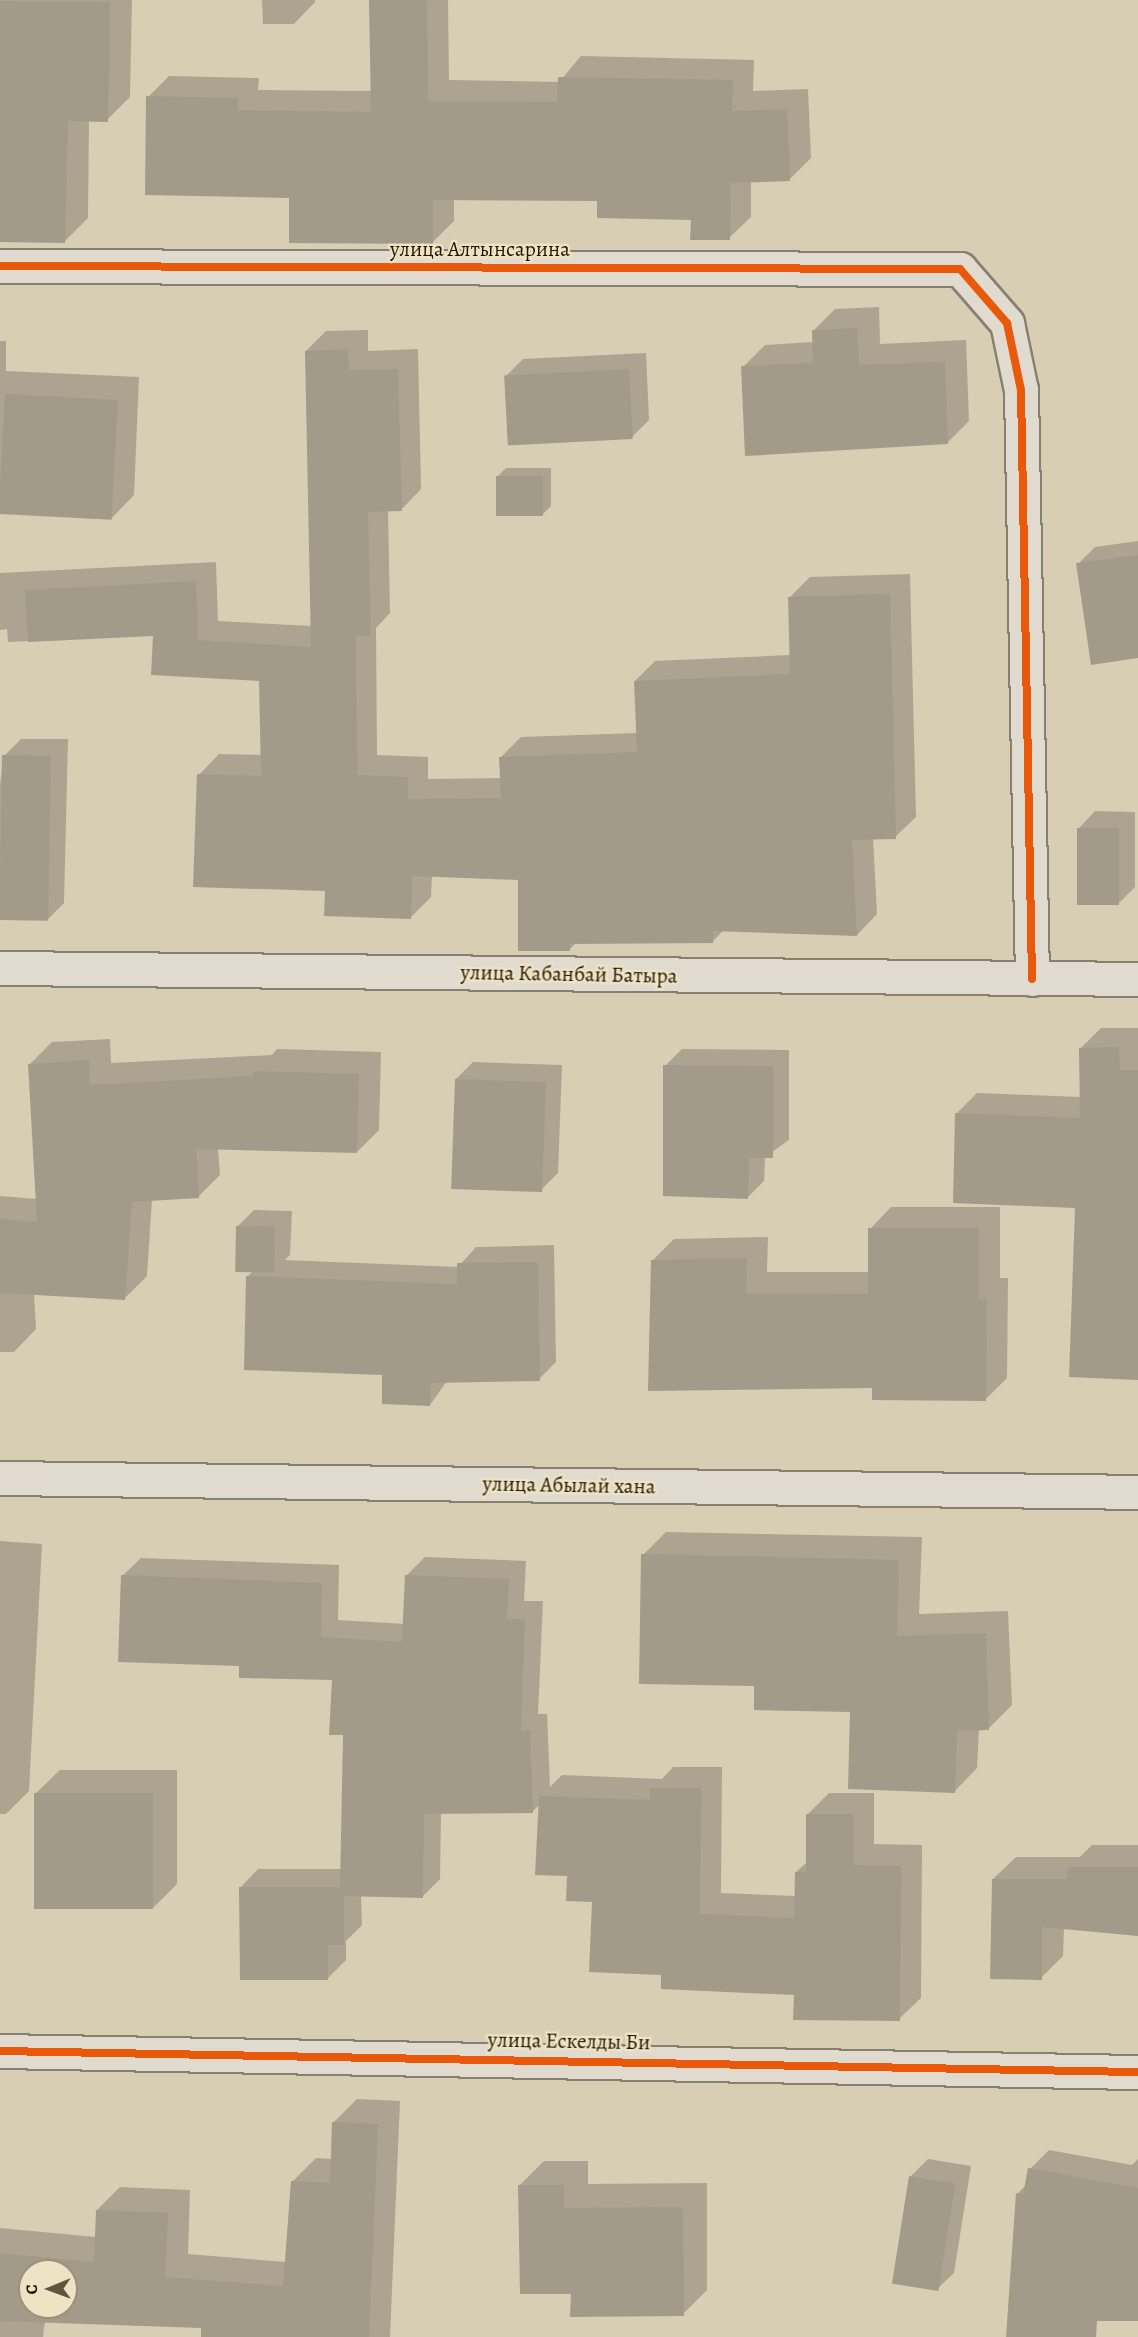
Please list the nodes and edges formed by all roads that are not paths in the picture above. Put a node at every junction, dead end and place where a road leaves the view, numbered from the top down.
1 (0, 266) edge
2 (0, 968) edge
3 (1138, 979) edge
4 (1032, 980) junction
5 (0, 1478) edge
6 (1138, 1492) edge
7 (0, 2051) edge
8 (1138, 2073) edge

1 - 4 street, улица Алтынсарина
2 - 4 street, улица Кабанбай Батыра
3 - 4 street, улица Кабанбай Батыра
5 - 6 street, улица Абылай хана
7 - 8 street, улица Ескелды Би

